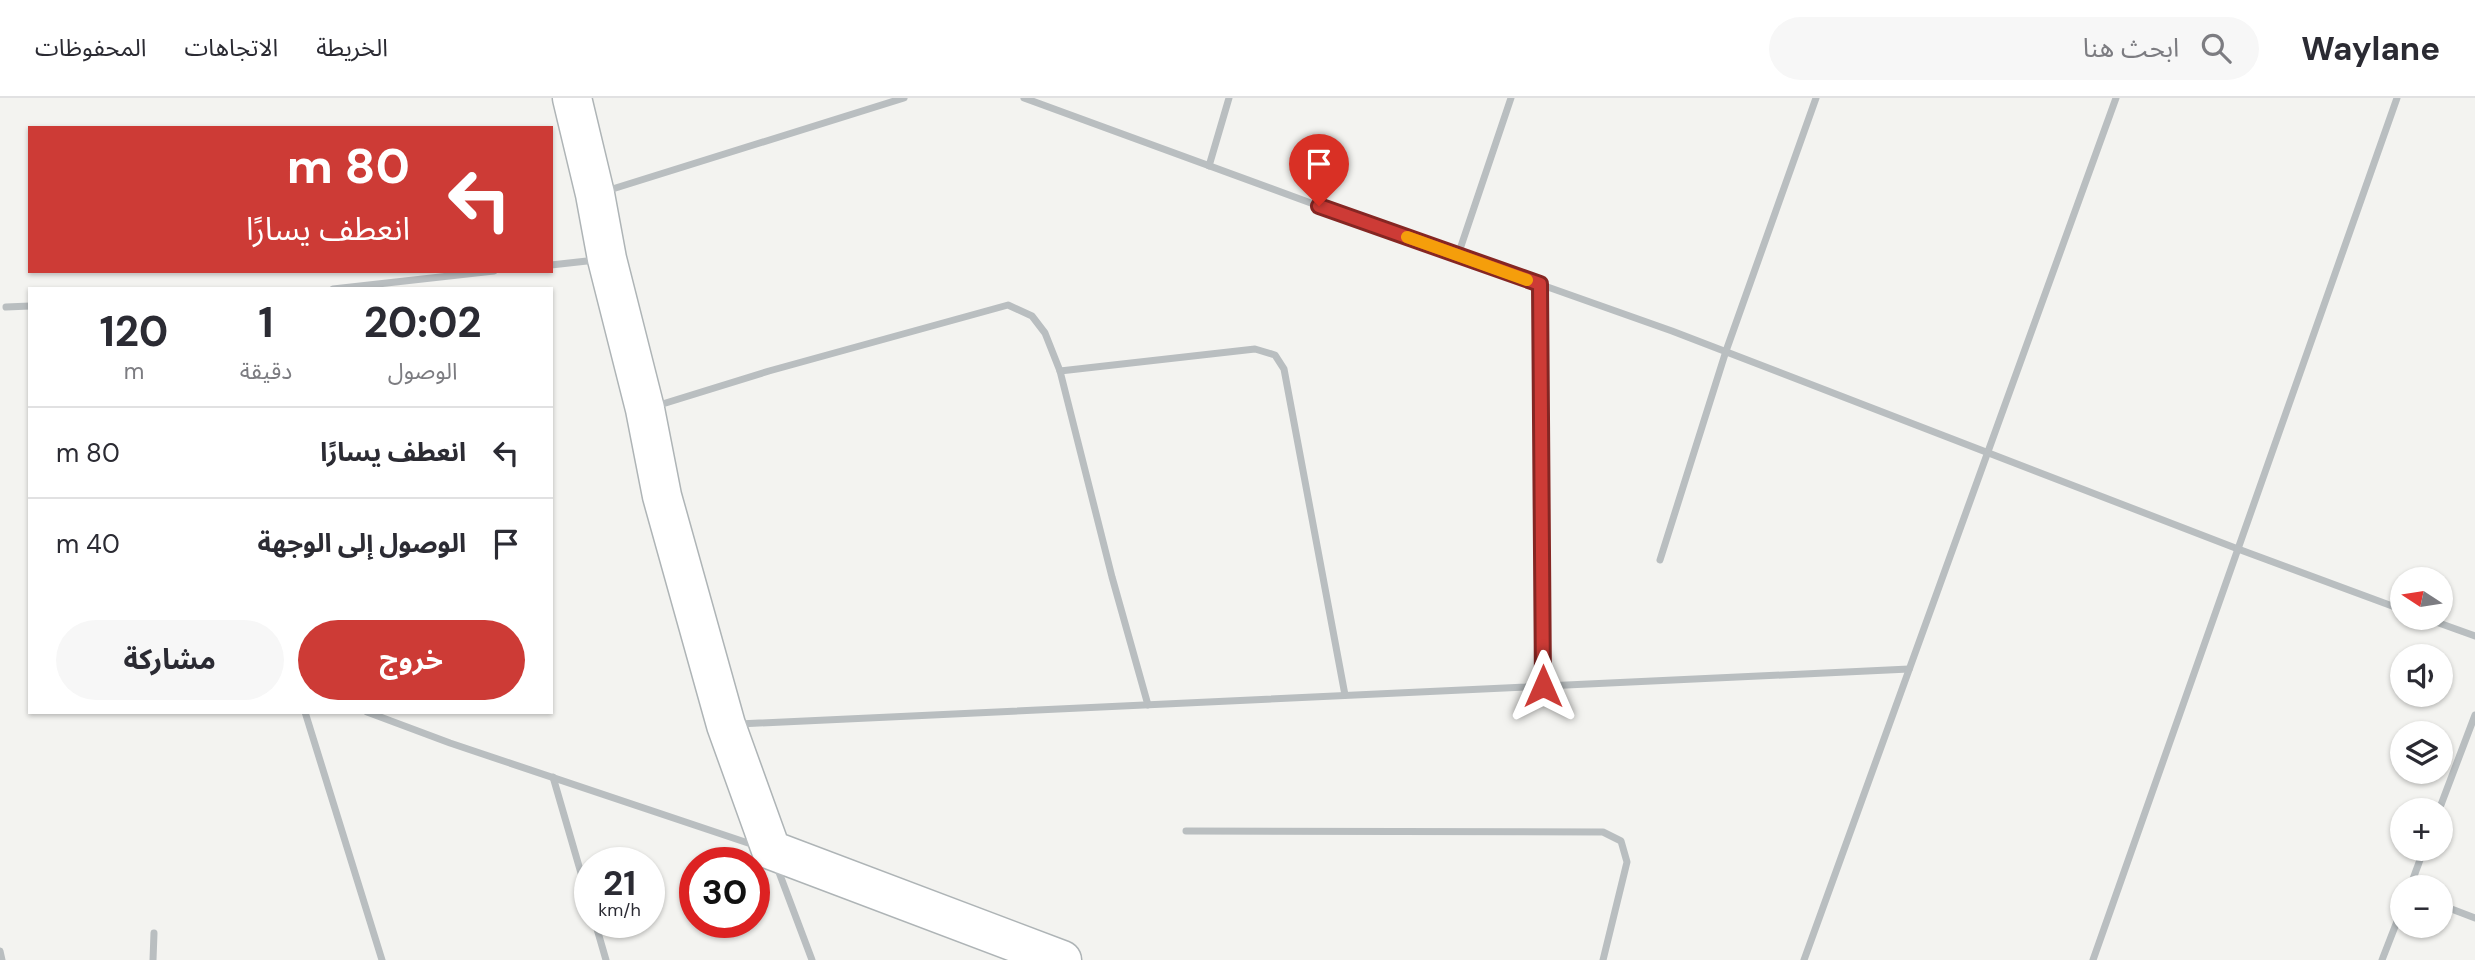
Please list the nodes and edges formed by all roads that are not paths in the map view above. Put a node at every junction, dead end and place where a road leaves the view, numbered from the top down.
1 (572, 98) edge
2 (904, 98) edge
3 (1024, 98) edge
4 (1229, 98) edge
5 (1511, 98) edge
6 (1816, 98) edge
7 (2116, 98) edge
8 (2397, 98) edge
9 (1209, 166) junction
10 (595, 194) junction
11 (1458, 255) junction
12 (607, 259) junction
13 (553, 265) edge
14 (477, 273) edge
15 (1540, 284) junction
16 (360, 287) edge
17 (28, 306) edge
18 (6, 307) dead end
19 (1726, 351) junction
20 (1060, 371) junction
21 (645, 409) junction
22 (1987, 452) junction
23 (2238, 549) junction
24 (1660, 560) dead end
25 (2390, 605) edge
26 (2454, 628) edge
27 (2475, 636) edge
28 (1909, 669) junction
29 (1543, 686) junction
30 (1345, 695) junction
31 (1148, 705) junction
32 (306, 714) edge
33 (373, 714) edge
34 (2475, 715) edge
35 (726, 725) junction
36 (553, 778) junction
37 (2444, 798) edge
38 (1186, 831) dead end
39 (574, 850) edge
40 (771, 850) junction
41 (2453, 910) edge
42 (2475, 918) edge
43 (154, 933) dead end
44 (600, 938) edge
45 (2391, 938) edge
46 (0, 951) edge
47 (2, 960) edge
48 (153, 960) edge
49 (382, 960) edge
50 (606, 960) edge
51 (812, 960) edge
52 (1062, 960) edge
53 (1603, 960) edge
54 (1804, 960) edge
55 (2093, 960) edge
56 (2382, 960) edge

1 - 10 street
2 - 10 street
3 - 9 street
4 - 9 street
5 - 11 street
6 - 19 street
7 - 22 street
8 - 23 street
9 - 11 street
10 - 12 street
11 - 15 street
12 - 13 street
12 - 21 street
14 - 16 street
15 - 19 street
15 - 29 street
17 - 18 street
19 - 22 street
19 - 24 street
20 - 21 street
20 - 30 street
20 - 31 street
21 - 35 street
22 - 23 street
22 - 28 street
23 - 25 street
23 - 55 street
26 - 27 street
28 - 29 street
28 - 54 street
29 - 30 street
30 - 31 street
31 - 35 street
32 - 49 street
33 - 36 street
34 - 37 street
35 - 40 street
36 - 39 street
36 - 40 street
38 - 53 street
40 - 51 street
40 - 52 street
41 - 42 street
43 - 48 street
44 - 50 street
45 - 56 street
46 - 47 street

